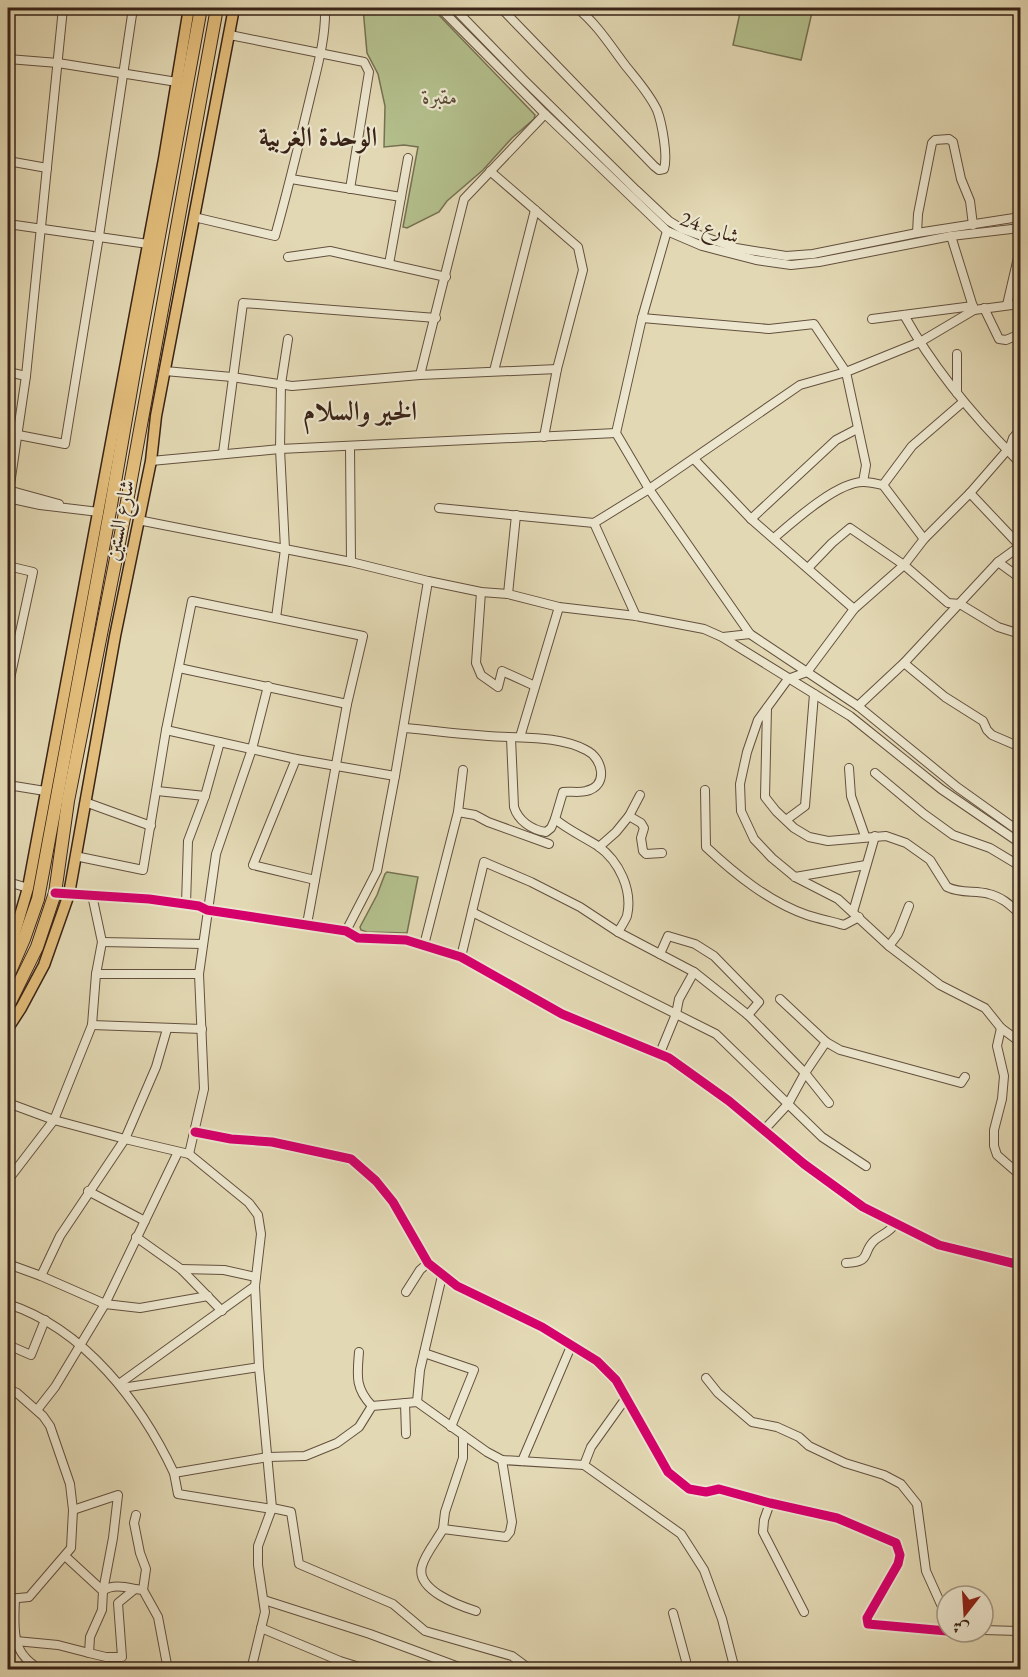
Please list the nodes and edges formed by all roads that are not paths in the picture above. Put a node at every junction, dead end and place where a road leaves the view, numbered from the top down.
1 (63, 8) edge
2 (134, 8) edge
3 (189, 8) edge
4 (201, 8) edge
5 (217, 8) edge
6 (234, 8) edge
7 (325, 8) edge
8 (440, 8) edge
9 (454, 8) edge
10 (501, 8) edge
11 (577, 8) edge
12 (230, 35) junction
13 (320, 53) junction
14 (8, 59) edge
15 (58, 63) junction
16 (122, 72) junction
17 (177, 82) junction
18 (545, 114) junction
19 (408, 158) dead end
20 (8, 160) edge
21 (169, 160) junction
22 (47, 168) junction
23 (490, 171) junction
24 (291, 179) junction
25 (350, 189) junction
26 (401, 198) junction
27 (535, 210) junction
28 (194, 217) junction
29 (1020, 217) edge
30 (8, 224) edge
31 (973, 225) junction
32 (1020, 228) edge
33 (41, 229) junction
34 (667, 231) junction
35 (917, 233) junction
36 (99, 236) junction
37 (951, 236) junction
38 (148, 244) junction
39 (1020, 249) edge
40 (288, 257) dead end
41 (389, 264) junction
42 (178, 266) junction
43 (446, 277) junction
44 (1020, 304) edge
45 (1007, 305) junction
46 (973, 308) junction
47 (984, 308) junction
48 (904, 315) junction
49 (436, 318) junction
50 (642, 318) junction
51 (872, 319) dead end
52 (1020, 334) edge
53 (288, 339) dead end
54 (920, 342) junction
55 (957, 354) dead end
56 (556, 369) junction
57 (165, 371) junction
58 (494, 371) junction
59 (8, 372) edge
60 (846, 372) junction
61 (420, 375) junction
62 (26, 376) junction
63 (232, 377) junction
64 (281, 384) junction
65 (957, 394) junction
66 (124, 402) junction
67 (963, 402) junction
68 (857, 429) junction
69 (1020, 430) edge
70 (8, 433) edge
71 (616, 433) junction
72 (19, 435) junction
73 (543, 437) junction
74 (1020, 445) edge
75 (350, 446) junction
76 (280, 449) junction
77 (1008, 449) junction
78 (224, 453) junction
79 (694, 459) junction
80 (151, 461) junction
81 (1020, 463) edge
82 (863, 482) junction
83 (883, 485) junction
84 (649, 489) junction
85 (970, 493) junction
86 (8, 494) edge
87 (439, 508) dead end
88 (99, 512) junction
89 (516, 515) junction
90 (751, 519) junction
91 (138, 520) junction
92 (594, 523) junction
93 (774, 538) junction
94 (924, 539) junction
95 (285, 549) junction
96 (351, 562) junction
97 (998, 562) junction
98 (8, 566) edge
99 (904, 566) junction
100 (808, 568) junction
101 (1020, 579) edge
102 (428, 581) junction
103 (481, 592) junction
104 (508, 594) junction
105 (960, 604) junction
106 (559, 607) junction
107 (854, 609) junction
108 (636, 616) junction
109 (276, 618) junction
110 (81, 634) junction
111 (102, 634) junction
112 (750, 634) junction
113 (1020, 634) edge
114 (115, 636) junction
115 (722, 638) junction
116 (904, 663) junction
117 (179, 668) junction
118 (807, 672) junction
119 (789, 679) junction
120 (8, 684) edge
121 (268, 686) junction
122 (535, 686) junction
123 (814, 694) junction
124 (347, 704) junction
125 (858, 706) junction
126 (767, 707) junction
127 (404, 728) junction
128 (166, 730) junction
129 (515, 737) junction
130 (220, 742) junction
131 (1020, 747) edge
132 (252, 749) junction
133 (296, 759) junction
134 (336, 766) junction
135 (849, 768) dead end
136 (463, 770) dead end
137 (875, 772) dead end
138 (395, 776) junction
139 (8, 785) edge
140 (705, 790) dead end
141 (157, 791) junction
142 (45, 792) junction
143 (640, 795) dead end
144 (205, 796) junction
145 (85, 802) junction
146 (458, 812) junction
147 (629, 816) junction
148 (555, 819) junction
149 (786, 820) junction
150 (150, 826) junction
151 (1020, 832) edge
152 (865, 836) junction
153 (875, 836) junction
154 (1020, 843) edge
155 (549, 844) dead end
156 (599, 847) junction
157 (662, 853) dead end
158 (75, 856) junction
159 (866, 865) junction
160 (1020, 866) edge
161 (795, 877) junction
162 (315, 880) junction
163 (8, 882) edge
164 (55, 893) junction
165 (31, 894) junction
166 (69, 894) junction
167 (92, 895) junction
168 (186, 904) junction
169 (909, 906) dead end
170 (207, 910) junction
171 (472, 912) junction
172 (856, 914) junction
173 (1020, 914) edge
174 (307, 924) junction
175 (346, 931) junction
176 (618, 932) junction
177 (102, 942) junction
178 (203, 944) junction
179 (424, 945) junction
180 (889, 946) junction
181 (8, 950) edge
182 (660, 954) junction
183 (461, 957) junction
184 (694, 972) junction
185 (96, 974) junction
186 (199, 974) junction
187 (8, 976) edge
188 (780, 999) dead end
189 (8, 1006) edge
190 (676, 1014) junction
191 (748, 1015) junction
192 (92, 1024) junction
193 (8, 1028) edge
194 (1001, 1028) junction
195 (167, 1029) junction
196 (202, 1029) junction
197 (826, 1042) junction
198 (1020, 1042) edge
199 (660, 1053) junction
200 (805, 1073) junction
201 (965, 1077) dead end
202 (829, 1102) dead end
203 (8, 1103) edge
204 (788, 1104) junction
205 (54, 1120) junction
206 (764, 1130) junction
207 (195, 1132) junction
208 (125, 1139) junction
209 (178, 1152) junction
210 (189, 1154) junction
211 (866, 1166) dead end
212 (1020, 1175) edge
213 (9, 1179) edge
214 (88, 1191) junction
215 (8, 1192) edge
216 (145, 1221) junction
217 (895, 1224) junction
218 (136, 1237) junction
219 (428, 1263) junction
220 (846, 1263) dead end
221 (8, 1264) edge
222 (1020, 1265) edge
223 (181, 1269) junction
224 (41, 1276) junction
225 (442, 1276) junction
226 (256, 1281) junction
227 (406, 1292) dead end
228 (208, 1296) junction
229 (105, 1304) junction
230 (10, 1305) edge
231 (222, 1311) junction
232 (8, 1318) edge
233 (45, 1320) junction
234 (572, 1344) junction
235 (8, 1345) edge
236 (80, 1346) junction
237 (359, 1352) dead end
238 (424, 1353) junction
239 (259, 1367) junction
240 (706, 1378) dead end
241 (120, 1386) junction
242 (8, 1389) edge
243 (626, 1398) junction
244 (417, 1402) junction
245 (405, 1403) junction
246 (372, 1406) junction
247 (37, 1410) junction
248 (451, 1427) junction
249 (406, 1434) dead end
250 (463, 1435) junction
251 (268, 1457) junction
252 (502, 1460) junction
253 (522, 1461) junction
254 (584, 1466) junction
255 (174, 1473) junction
256 (770, 1503) junction
257 (272, 1508) junction
258 (73, 1510) junction
259 (136, 1515) dead end
260 (443, 1529) junction
261 (65, 1556) junction
262 (139, 1589) junction
263 (104, 1591) junction
264 (935, 1591) edge
265 (11, 1599) edge
266 (264, 1600) junction
267 (476, 1611) dead end
268 (804, 1612) dead end
269 (673, 1614) dead end
270 (261, 1628) junction
271 (935, 1630) edge
272 (995, 1630) edge
273 (1020, 1631) edge
274 (16, 1641) junction
275 (89, 1653) junction
276 (42, 1670) edge
277 (168, 1670) edge
278 (251, 1670) edge
279 (369, 1670) edge
280 (467, 1670) edge
281 (531, 1670) edge
282 (685, 1670) edge
283 (735, 1670) edge

1 - 15 street
2 - 16 street
3 - 17 main road, شارع الستين
4 - 21 highway, شارع الستين
5 - 42 highway, شارع الستين
6 - 12 main road, شارع الستين
7 - 13 street
8 - 18 street, شارع 24
9 - 35 street, شارع 24
10 - 11 street
12 - 13 street
12 - 28 main road, شارع الستين
13 - 24 street
13 - 25 street
14 - 15 street
15 - 16 street
15 - 22 street
16 - 17 street
16 - 36 street
17 - 21 main road, شارع الستين
18 - 23 street
18 - 34 street, شارع 24
19 - 26 street
20 - 22 street
21 - 38 main road, شارع الستين
21 - 66 highway, شارع الستين
22 - 33 street
23 - 27 street
23 - 43 street
24 - 25 street
24 - 28 street
25 - 26 street
26 - 41 street
27 - 56 street
27 - 58 street
28 - 42 main road, شارع الستين
29 - 31 street, شارع 24
30 - 33 street
31 - 35 street, شارع 24
31 - 35 street
32 - 37 street, شارع 24
33 - 36 street
33 - 62 street
34 - 37 street, شارع 24
34 - 50 street
36 - 38 street
36 - 72 street
37 - 46 street
38 - 66 main road, شارع الستين
39 - 45 street
40 - 41 street
41 - 43 street
42 - 57 main road, شارع الستين
42 - 111 highway, شارع الستين
43 - 49 street
44 - 45 street
45 - 47 street
46 - 47 street
46 - 48 street
46 - 54 street
47 - 52 street
48 - 51 street
48 - 54 street
49 - 61 street
49 - 63 street
50 - 60 street
50 - 71 street
53 - 64 street
54 - 60 street
54 - 65 street
55 - 65 street
56 - 58 street
56 - 73 street
57 - 63 street
57 - 80 main road, شارع الستين
58 - 61 street
59 - 62 street
60 - 68 street
60 - 79 street
61 - 64 street
62 - 72 street
63 - 64 street
63 - 78 street
64 - 76 street
65 - 67 street
66 - 88 main road, شارع الستين
66 - 110 highway, شارع الستين
67 - 77 street
67 - 83 street
68 - 82 street
68 - 90 street
69 - 77 street
70 - 72 street
71 - 73 street
71 - 84 street
72 - 86 street
73 - 75 street
74 - 77 street
75 - 76 street
75 - 96 street
76 - 78 street
76 - 95 street
77 - 81 street
77 - 85 street
78 - 80 street
79 - 84 street
79 - 90 street
80 - 91 main road, شارع الستين
82 - 83 street
82 - 93 street
83 - 94 street
84 - 92 street
84 - 112 street
85 - 94 street
85 - 97 street
86 - 88 street
87 - 89 street
88 - 110 main road, شارع الستين
89 - 92 street
89 - 104 street
90 - 93 street
91 - 95 street
91 - 114 main road, شارع الستين
92 - 108 street
93 - 100 street
94 - 99 street
95 - 96 street
95 - 109 street
96 - 102 street
97 - 101 street
97 - 105 street
98 - 120 street
99 - 100 street
99 - 105 street
99 - 107 street
100 - 107 street
102 - 103 street
102 - 127 street
103 - 104 street
103 - 122 street
104 - 106 street
105 - 113 street
105 - 116 street
106 - 108 street
106 - 122 street
107 - 118 street
108 - 115 street
109 - 117 street
109 - 124 street
110 - 142 main road, شارع الستين
110 - 165 highway, شارع الستين
111 - 114 highway
111 - 164 highway, شارع الستين
112 - 115 street
112 - 118 street
114 - 145 main road, شارع الستين
115 - 119 street
116 - 125 street
116 - 131 street
117 - 121 street
117 - 128 street
118 - 119 street
118 - 125 street
119 - 123 street
119 - 126 street
121 - 124 street
121 - 132 street
122 - 129 street
123 - 149 street
123 - 154 street
124 - 134 street
125 - 151 street
126 - 149 street
126 - 161 street
127 - 129 street
127 - 138 street
128 - 130 street
128 - 141 street
129 - 148 street
129 - 148 street
130 - 132 street
130 - 144 street
132 - 133 street
132 - 170 street
133 - 134 street
133 - 162 street
134 - 138 street
134 - 162 street
135 - 152 street
136 - 146 street
137 - 160 street
138 - 175 street
139 - 142 street
140 - 172 street
141 - 144 street
141 - 150 street
142 - 165 main road, شارع الستين
143 - 147 street
144 - 168 street
145 - 150 street
145 - 158 main road, شارع الستين
146 - 155 street
146 - 179 street
147 - 156 street
147 - 157 street
148 - 156 street
149 - 152 street
150 - 158 street
152 - 153 street
153 - 159 street
153 - 173 street
156 - 176 street
158 - 166 main road, شارع الستين
159 - 161 street
159 - 172 street
161 - 172 street
162 - 174 street
163 - 165 street
164 - 166 street
164 - 189 highway, شارع الستين
165 - 181 main road, شارع الستين
165 - 187 highway, شارع الستين
166 - 167 street
166 - 193 main road, شارع الستين
167 - 168 street
167 - 177 street
168 - 170 street
169 - 180 street
170 - 174 street
170 - 178 street
171 - 176 street
171 - 183 street
171 - 190 street
172 - 180 street
174 - 175 street
175 - 179 street
176 - 182 street
177 - 178 street
177 - 185 street
178 - 186 street
179 - 183 street
180 - 194 street
182 - 184 street
182 - 191 street
183 - 199 street
184 - 190 street
184 - 191 street
185 - 186 street
185 - 192 street
186 - 196 street
188 - 197 street
190 - 199 street
190 - 204 street
191 - 200 street
192 - 195 street
192 - 205 street
194 - 198 street
194 - 212 street
195 - 196 street
195 - 208 street
196 - 207 street
197 - 200 street
197 - 201 street
199 - 206 street
200 - 202 street
200 - 204 street
203 - 205 street
204 - 206 street
204 - 211 street
205 - 208 street
205 - 213 street
206 - 217 street
207 - 210 street
207 - 219 street
208 - 209 street
208 - 214 street
209 - 210 street
209 - 216 street
210 - 226 street
213 - 215 street
214 - 216 street
214 - 224 street
216 - 218 street
217 - 220 street
217 - 222 street
218 - 223 street
218 - 229 street
219 - 225 street
219 - 227 street
221 - 224 street
223 - 226 street
223 - 228 street
224 - 229 street
225 - 234 street
225 - 238 street
226 - 231 street
226 - 239 street
228 - 229 street
228 - 231 street
229 - 236 street
230 - 232 street
230 - 233 street
231 - 241 street
233 - 235 street
233 - 236 street
234 - 243 street
234 - 253 street
236 - 241 street
236 - 247 street
237 - 246 street
238 - 244 street
238 - 248 street
239 - 241 street
239 - 251 street
240 - 264 street
241 - 255 street
242 - 247 street
243 - 254 street
243 - 256 street
244 - 245 street
244 - 248 street
245 - 246 street
245 - 249 street
246 - 251 street
247 - 258 street
248 - 250 street
250 - 252 street
250 - 260 street
251 - 255 street
251 - 257 street
252 - 253 street
252 - 260 street
253 - 254 street
254 - 283 street
255 - 257 street
256 - 268 street
256 - 271 street
257 - 266 street
257 - 281 street
258 - 261 street
258 - 263 street
259 - 262 street
260 - 267 street
261 - 263 street
261 - 265 street
262 - 263 street
262 - 275 street
262 - 277 street
263 - 275 street
265 - 274 street
266 - 270 street
266 - 280 street
269 - 282 street
270 - 278 street
270 - 279 street
272 - 273 street
274 - 275 street
274 - 276 street

